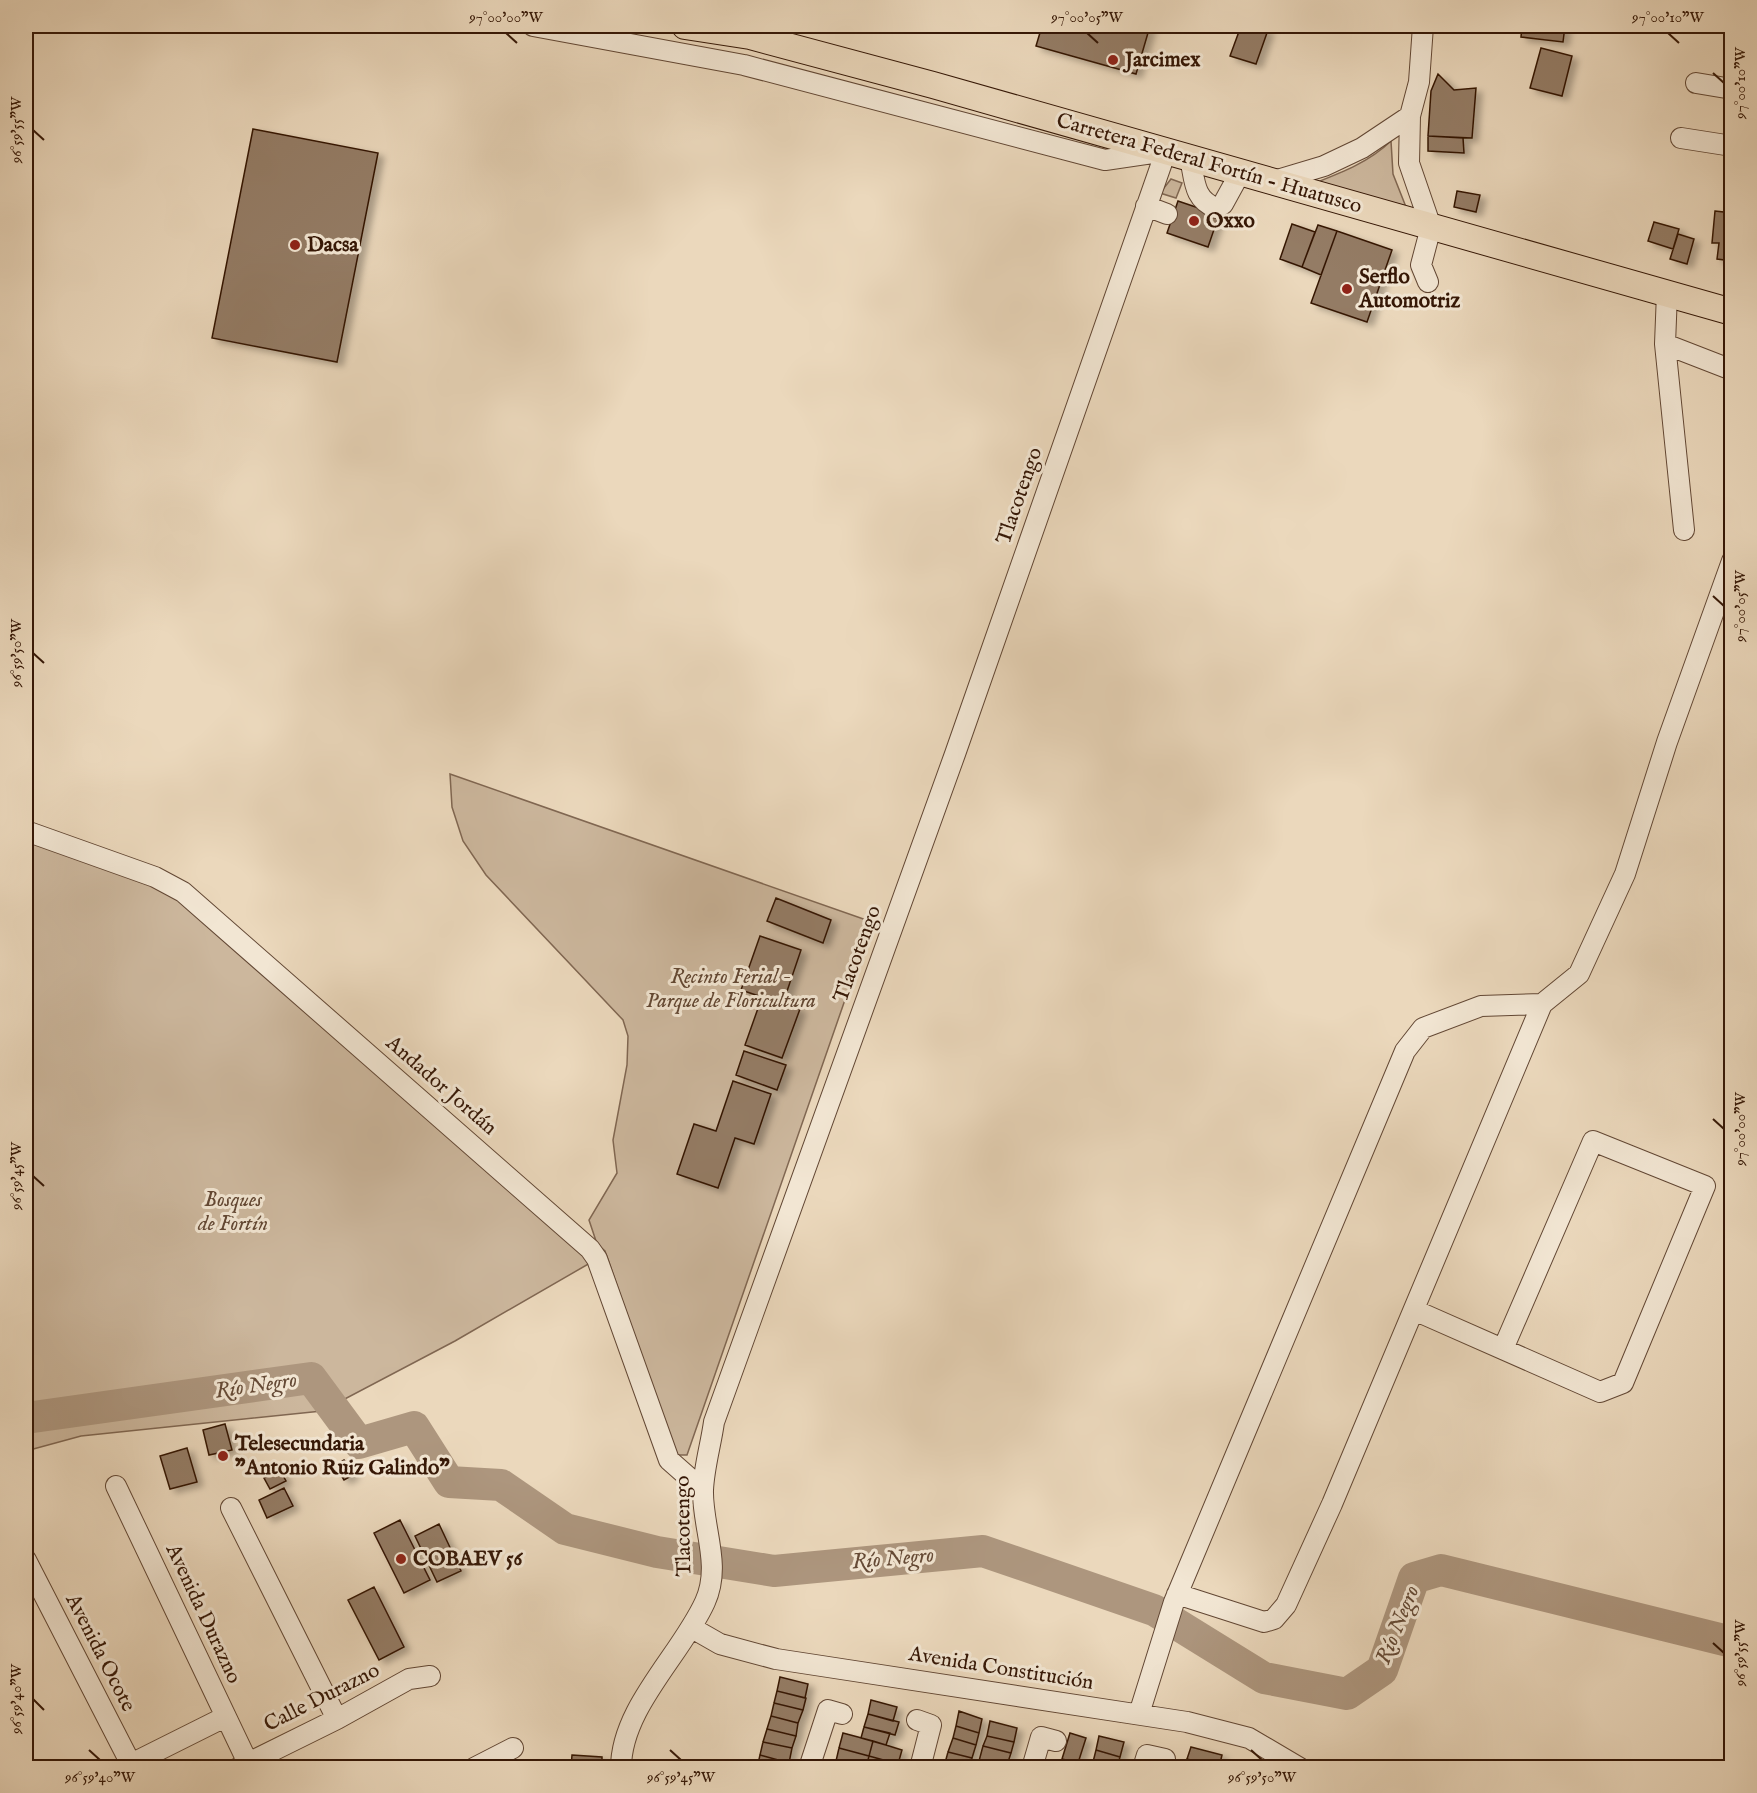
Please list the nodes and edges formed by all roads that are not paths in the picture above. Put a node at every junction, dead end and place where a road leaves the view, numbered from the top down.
1 (533, 26) edge
2 (685, 26) edge
3 (1424, 26) edge
4 (746, 31) edge
5 (1696, 83) dead end
6 (1731, 89) edge
7 (1410, 116) junction
8 (1681, 138) dead end
9 (1731, 146) edge
10 (1178, 155) junction
11 (1240, 173) junction
12 (1271, 182) junction
13 (1146, 206) junction
14 (1167, 213) dead end
15 (1431, 227) junction
16 (1428, 282) dead end
17 (1667, 293) junction
18 (1724, 305) edge
19 (1665, 344) junction
20 (1731, 370) edge
21 (1684, 530) dead end
22 (1731, 561) edge
23 (26, 831) edge
24 (1542, 1004) junction
25 (1414, 1310) junction
26 (1503, 1349) junction
27 (116, 1486) dead end
28 (703, 1490) junction
29 (231, 1508) dead end
30 (26, 1560) edge
31 (1176, 1598) junction
32 (692, 1628) junction
33 (430, 1676) dead end
34 (843, 1714) dead end
35 (1139, 1714) junction
36 (225, 1717) junction
37 (338, 1719) junction
38 (917, 1720) dead end
39 (1056, 1741) dead end
40 (513, 1748) dead end
41 (1165, 1759) dead end
42 (243, 1765) edge
43 (132, 1766) edge
44 (474, 1767) edge
45 (621, 1767) edge
46 (809, 1767) edge
47 (920, 1767) edge
48 (1032, 1767) edge
49 (1143, 1767) edge
50 (1300, 1767) edge

1 - 10 street
2 - 4 main road, Carretera Federal Fortín - Huatusco
3 - 7 street
4 - 10 main road, Carretera Federal Fortín - Huatusco
5 - 6 street
7 - 12 street
7 - 15 street
8 - 9 street
10 - 11 main road, Carretera Federal Fortín - Huatusco
10 - 11 street
10 - 13 street, Tlacotengo
11 - 12 main road, Carretera Federal Fortín - Huatusco
12 - 15 main road, Carretera Federal Fortín - Huatusco
13 - 14 street
13 - 28 street, Tlacotengo
15 - 16 street
15 - 17 main road, Carretera Federal Fortín - Huatusco
17 - 18 main road, Carretera Federal Fortín - Huatusco
17 - 19 street
19 - 20 street
19 - 21 street
22 - 24 street
23 - 28 street, Andador Jordán
24 - 25 street
24 - 31 street
25 - 26 street
25 - 31 street
26 - 26 street
27 - 36 street, Avenida Durazno
28 - 32 street, Tlacotengo
29 - 37 street
30 - 43 street, Avenida Ocote
31 - 35 street
32 - 35 street, Avenida Constitución
32 - 45 street, Tlacotengo
33 - 37 street, Calle Durazno
34 - 46 street
35 - 50 street, Avenida Constitución
36 - 42 street, Avenida Durazno
36 - 43 street
37 - 42 street, Calle Durazno
38 - 47 street
39 - 48 street
40 - 44 street
41 - 49 street

